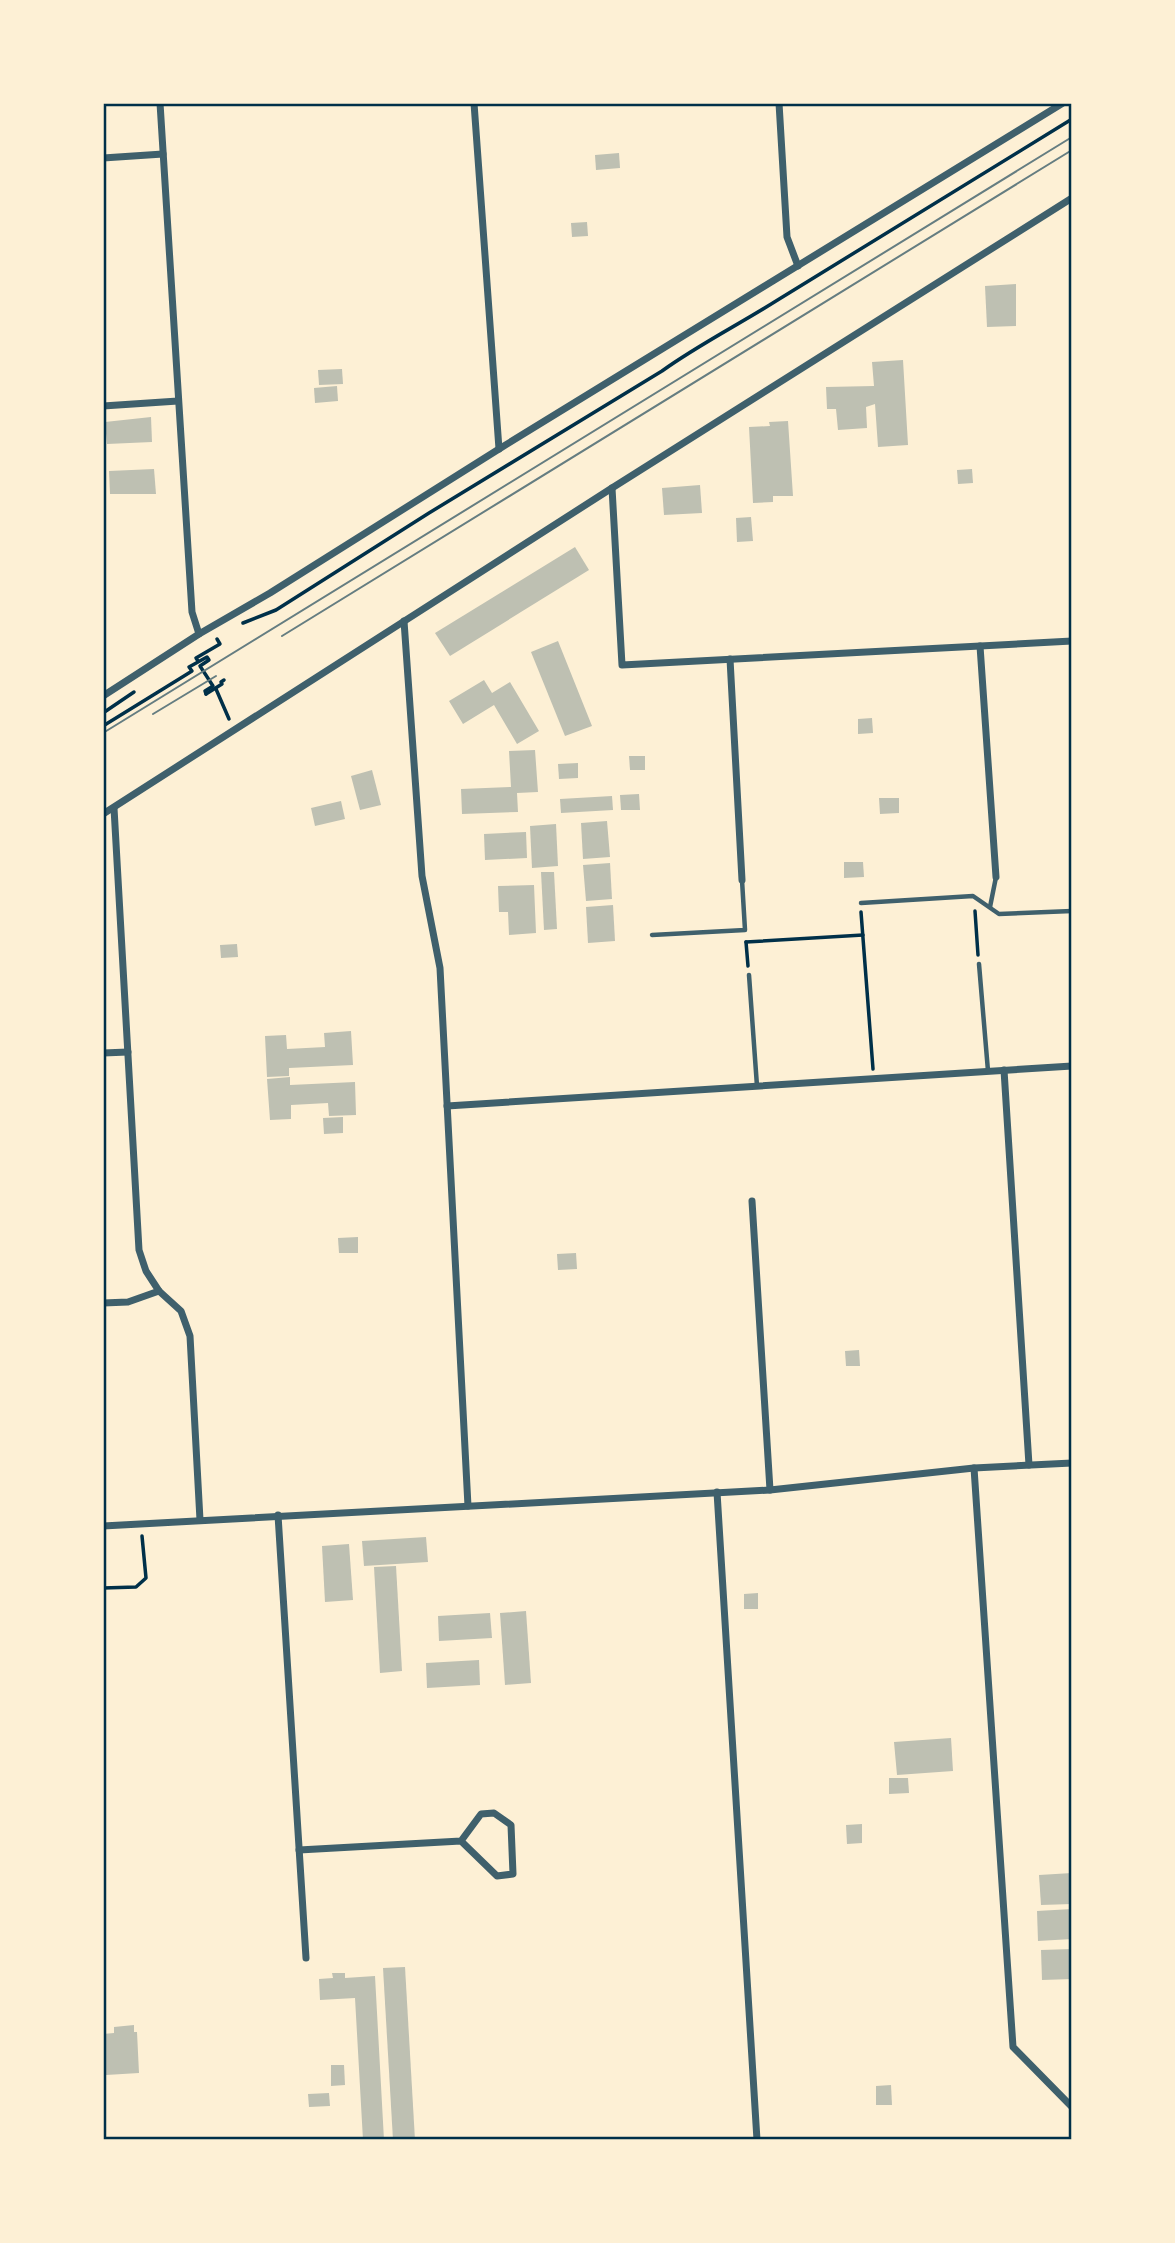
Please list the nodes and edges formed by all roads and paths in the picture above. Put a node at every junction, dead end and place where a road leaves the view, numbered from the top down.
1 (160, 103) edge
2 (474, 103) edge
3 (779, 103) edge
4 (1063, 103) edge
5 (1072, 119) edge
6 (163, 154) junction
7 (103, 158) edge
8 (1072, 198) edge
9 (798, 266) junction
10 (178, 401) junction
11 (103, 406) edge
12 (499, 449) junction
13 (612, 488) junction
14 (404, 621) junction
15 (237, 625) dead end
16 (199, 634) junction
17 (211, 641) dead end
18 (1072, 641) edge
19 (980, 646) junction
20 (730, 659) junction
21 (198, 662) junction
22 (224, 680) dead end
23 (216, 689) junction
24 (138, 690) dead end
25 (103, 696) edge
26 (103, 713) edge
27 (103, 726) edge
28 (234, 730) junction
29 (114, 808) junction
30 (103, 814) edge
31 (996, 877) joint
32 (742, 880) joint
33 (973, 896) junction
34 (861, 903) joint
35 (989, 907) junction
36 (1072, 911) edge
37 (745, 930) junction
38 (652, 935) dead end
39 (863, 935) junction
40 (746, 942) junction
41 (979, 964) joint
42 (749, 975) joint
43 (128, 1052) junction
44 (103, 1053) edge
45 (1072, 1066) edge
46 (1004, 1070) junction
47 (988, 1071) junction
48 (874, 1079) junction
49 (757, 1086) junction
50 (447, 1106) junction
51 (752, 1201) dead end
52 (159, 1291) junction
53 (103, 1303) edge
54 (1072, 1463) edge
55 (1029, 1465) junction
56 (974, 1468) junction
57 (770, 1490) junction
58 (717, 1493) junction
59 (468, 1506) junction
60 (278, 1515) junction
61 (200, 1520) junction
62 (103, 1526) edge
63 (142, 1539) dead end
64 (103, 1588) edge
65 (461, 1841) junction
66 (299, 1850) junction
67 (306, 1958) dead end
68 (1072, 2107) edge
69 (757, 2140) edge

1 - 6 street
2 - 12 street
3 - 9 street
4 - 9 street
5 - 15 path
6 - 7 street
6 - 10 street
8 - 13 street
9 - 12 street
10 - 11 street
10 - 16 street
12 - 16 street
13 - 14 street
13 - 20 street
14 - 28 street
14 - 50 street
16 - 25 street
17 - 21 path
18 - 19 street
19 - 20 street
19 - 31 street
20 - 32 street
21 - 23 path
21 - 27 path
22 - 23 path
23 - 28 path
24 - 26 path
28 - 29 street
29 - 30 street
29 - 43 street
31 - 35 lane
32 - 37 lane
33 - 34 lane
33 - 35 lane
33 - 41 path
34 - 39 path
35 - 36 lane
37 - 38 lane
37 - 40 path
39 - 40 path
39 - 48 path
40 - 42 path
41 - 47 lane
42 - 49 lane
43 - 44 street
43 - 52 street
45 - 46 street
46 - 47 street
46 - 55 street
47 - 48 street
48 - 49 street
49 - 50 street
50 - 59 street
51 - 57 street
52 - 53 street
52 - 61 street
54 - 55 street
55 - 56 street
56 - 57 street
56 - 68 street
57 - 58 street
58 - 59 street
58 - 69 street
59 - 60 street
60 - 61 street
60 - 66 street
61 - 62 street
63 - 64 path
65 - 65 street
65 - 66 street
66 - 67 street

